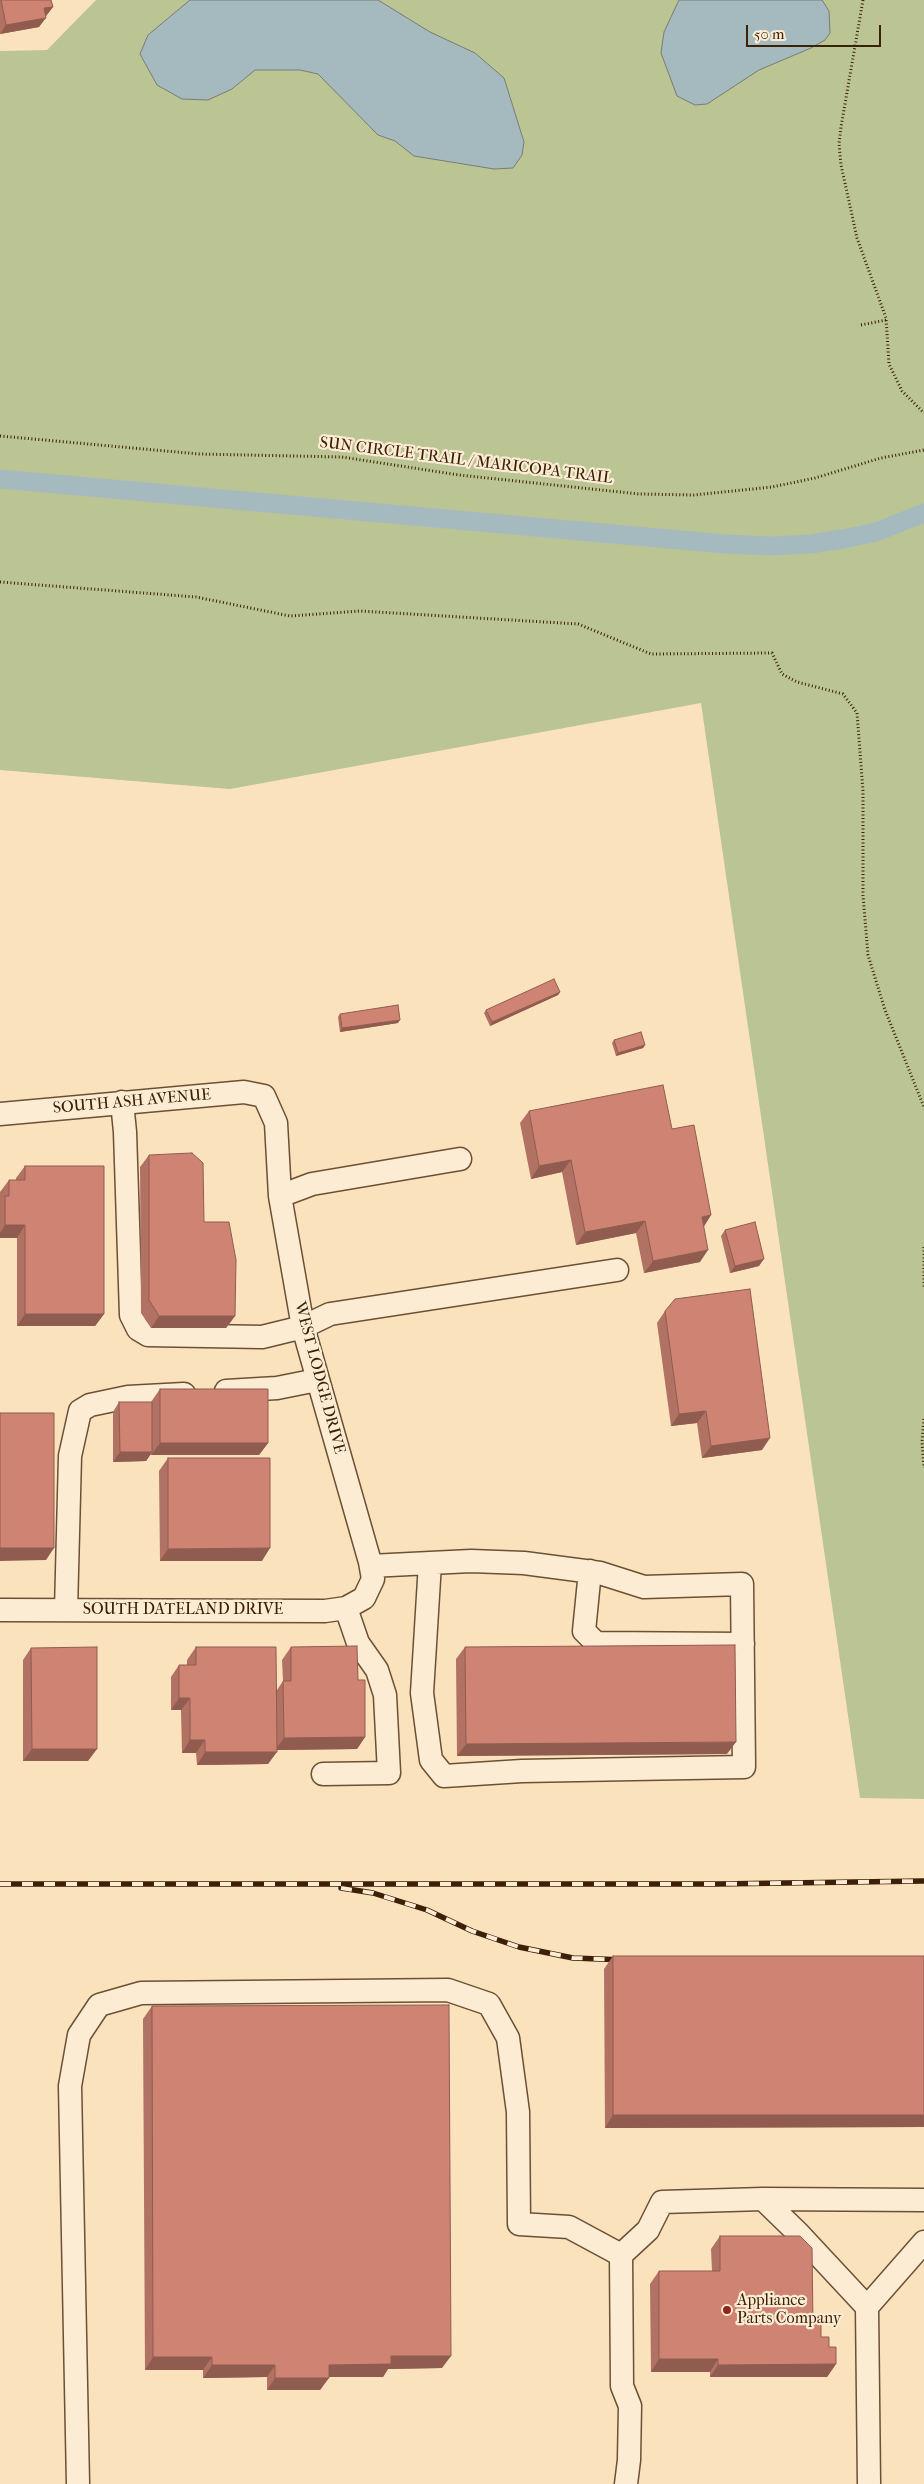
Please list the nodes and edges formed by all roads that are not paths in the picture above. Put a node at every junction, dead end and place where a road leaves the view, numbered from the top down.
1 (264, 1096) joint
2 (122, 1102) junction
3 (0, 1114) edge
4 (460, 1158) dead end
5 (280, 1196) junction
6 (617, 1270) dead end
7 (303, 1327) junction
8 (317, 1380) junction
9 (430, 1563) junction
10 (371, 1566) junction
11 (590, 1571) junction
12 (355, 1603) junction
13 (0, 1610) edge
14 (66, 1610) junction
15 (743, 1644) junction
16 (323, 1774) dead end
17 (763, 2199) junction
18 (924, 2200) edge
19 (924, 2242) edge
20 (621, 2255) junction
21 (867, 2307) junction
22 (78, 2484) edge
23 (626, 2484) edge
24 (869, 2484) edge

1 - 2 street, SOUTH ASH AVENUE
1 - 5 street, WEST LODGE DRIVE
2 - 3 street, SOUTH ASH AVENUE
2 - 7 street
4 - 5 street
5 - 7 street, WEST LODGE DRIVE
6 - 7 street
7 - 8 street, WEST LODGE DRIVE
8 - 10 street, WEST LODGE DRIVE
8 - 14 street
9 - 10 street
9 - 11 street
9 - 15 street
10 - 12 street, WEST LODGE DRIVE
11 - 15 street
11 - 15 street
12 - 14 street, SOUTH DATELAND DRIVE
12 - 16 street
13 - 14 street, SOUTH DATELAND DRIVE
17 - 18 street
17 - 20 street
17 - 21 street
19 - 21 street
20 - 22 street
20 - 23 street
21 - 24 street

